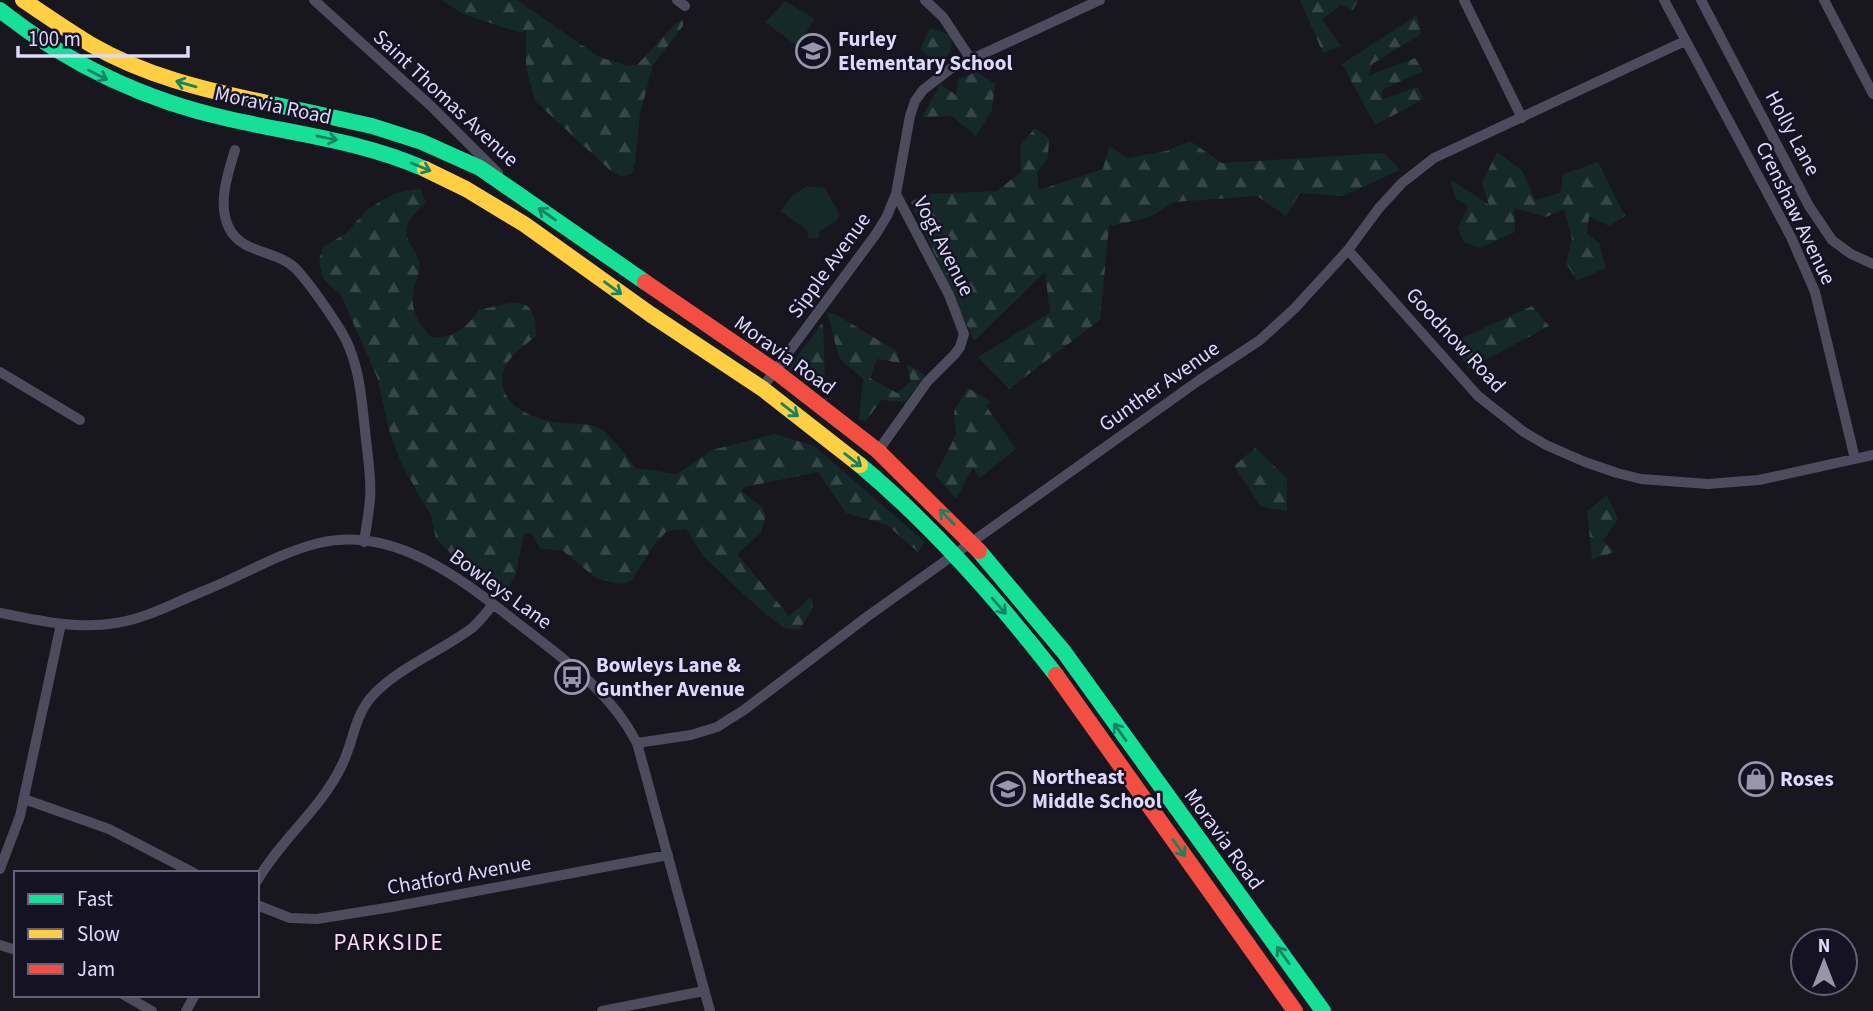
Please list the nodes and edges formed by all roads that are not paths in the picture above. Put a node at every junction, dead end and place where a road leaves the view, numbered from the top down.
1 (23, 0) edge
2 (314, 0) edge
3 (925, 0) edge
4 (1100, 0) edge
5 (1464, 0) edge
6 (1664, 0) edge
7 (1701, 0) edge
8 (1824, 0) edge
9 (0, 10) edge
10 (1685, 41) junction
11 (970, 58) junction
12 (1873, 94) edge
13 (1522, 118) junction
14 (235, 150) dead end
15 (896, 194) junction
16 (519, 195) junction
17 (1348, 250) junction
18 (1873, 264) edge
19 (775, 371) junction
20 (0, 372) edge
21 (762, 388) junction
22 (80, 420) dead end
23 (878, 451) junction
24 (1873, 455) edge
25 (1855, 458) junction
26 (364, 542) junction
27 (972, 543) junction
28 (954, 555) junction
29 (494, 604) junction
30 (0, 613) edge
31 (61, 624) junction
32 (637, 744) junction
33 (24, 799) junction
34 (668, 855) junction
35 (0, 869) edge
36 (190, 871) edge
37 (259, 878) edge
38 (259, 906) edge
39 (704, 991) junction
40 (128, 997) edge
41 (152, 1011) edge
42 (602, 1011) edge
43 (710, 1011) edge
44 (1294, 1011) edge
45 (1322, 1011) edge

16 -> 1 main road, Moravia Road
2 - 16 street, Saint Thomas Avenue
3 - 11 street
4 - 11 street
5 - 13 street
6 - 10 street, Crenshaw Avenue
7 - 18 street, Holly Lane
8 - 12 street
9 -> 21 main road, Moravia Road
10 - 13 street, Gunther Avenue
10 - 25 street, Crenshaw Avenue
11 - 15 street, Vogt Avenue
13 - 17 street, Gunther Avenue
14 - 26 street
15 - 19 street, Sipple Avenue
15 - 23 street, Vogt Avenue
19 -> 16 main road, Moravia Road
17 - 25 street, Goodnow Road
17 - 27 street, Gunther Avenue
19 - 21 street, Sipple Avenue
19 - 23 main road, Moravia Road
20 - 22 street
21 -> 28 main road, Moravia Road
27 -> 23 main road, Moravia Road
24 - 25 street, Goodnow Road
26 - 29 street, Bowleys Lane
26 - 31 street, Bowleys Lane
27 - 28 street, Gunther Avenue
45 -> 27 main road, Moravia Road
28 - 32 street, Gunther Avenue
28 -> 44 main road, Moravia Road
29 - 32 street, Bowleys Lane
29 - 37 street
30 - 31 street, Bowleys Lane
31 - 33 street
32 - 34 street, Bowleys Lane
33 - 35 street
33 - 36 street
34 - 38 street, Chatford Avenue
34 - 39 street, Bowleys Lane
39 - 42 street
39 - 43 street, Bowleys Lane
40 - 41 street

